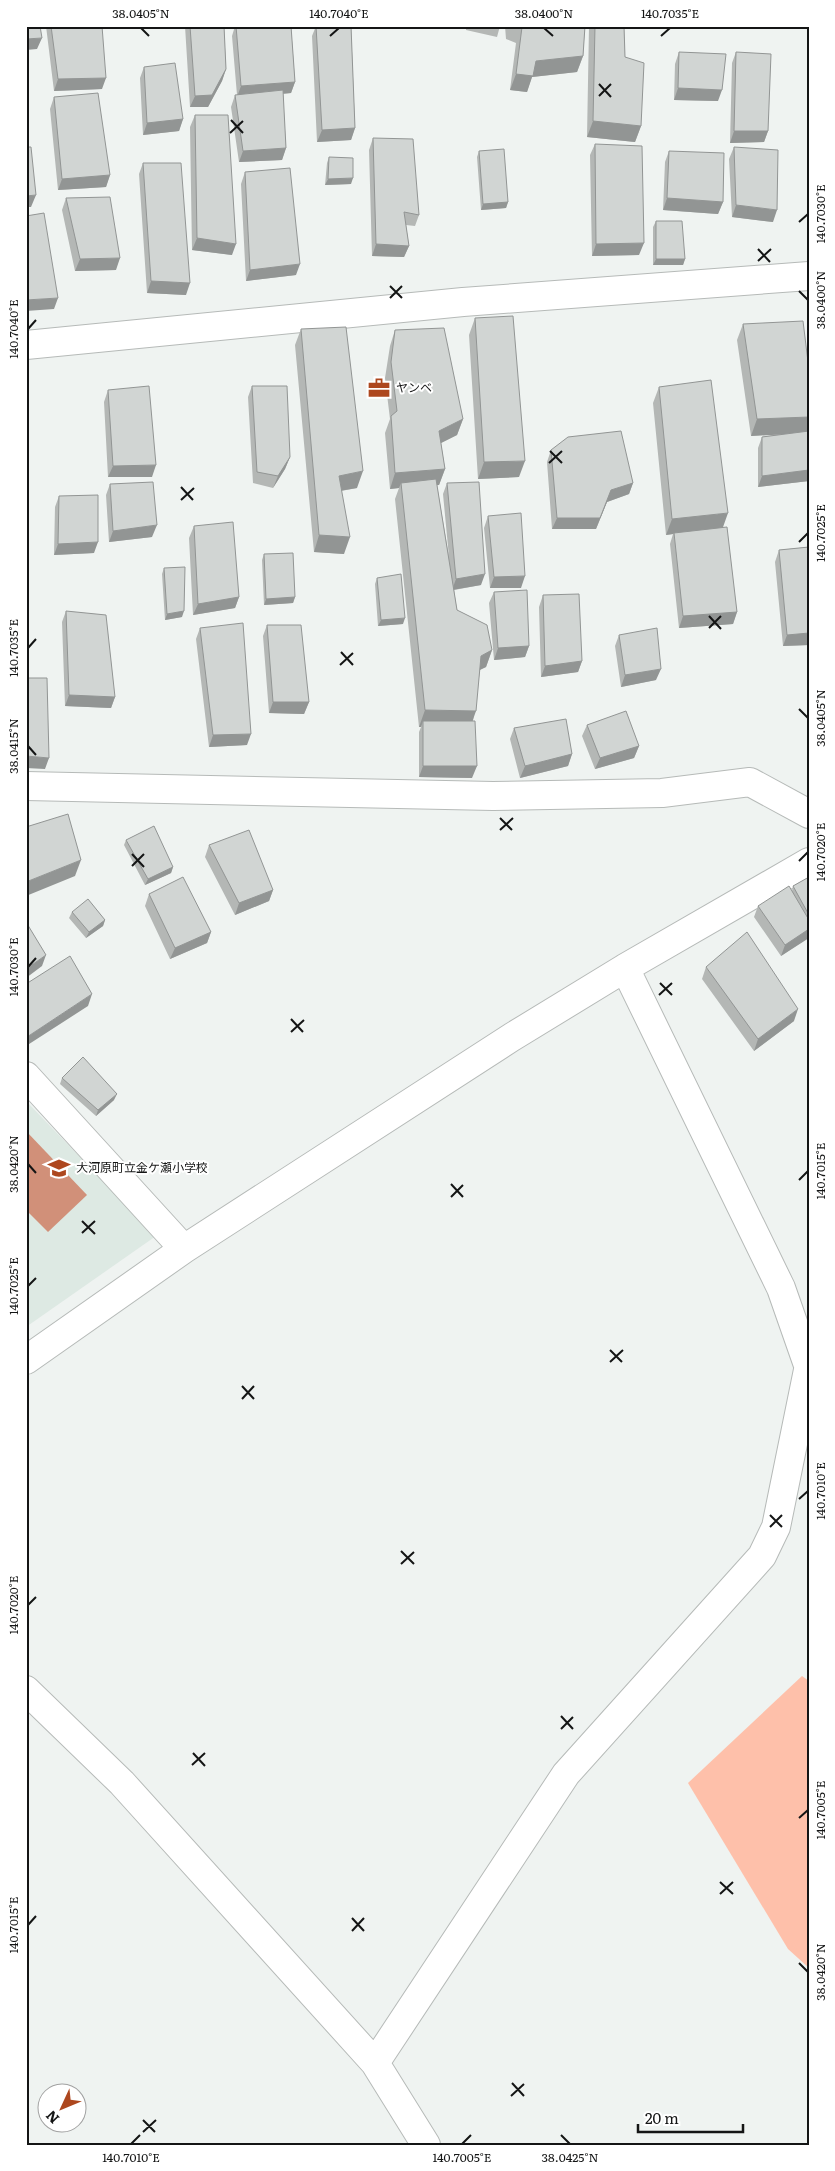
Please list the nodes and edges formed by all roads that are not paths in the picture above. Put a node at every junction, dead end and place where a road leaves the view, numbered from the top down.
1 (809, 276) edge
2 (26, 345) edge
3 (26, 786) edge
4 (809, 814) edge
5 (809, 862) edge
6 (625, 968) junction
7 (26, 1076) edge
8 (184, 1249) junction
9 (26, 1360) edge
10 (808, 1366) edge
11 (26, 1690) edge
12 (375, 2063) junction
13 (426, 2145) edge

1 - 2 street
3 - 4 street
5 - 6 street
6 - 8 street
6 - 10 street
7 - 8 street
8 - 9 street
10 - 12 street
11 - 12 street
12 - 13 street

